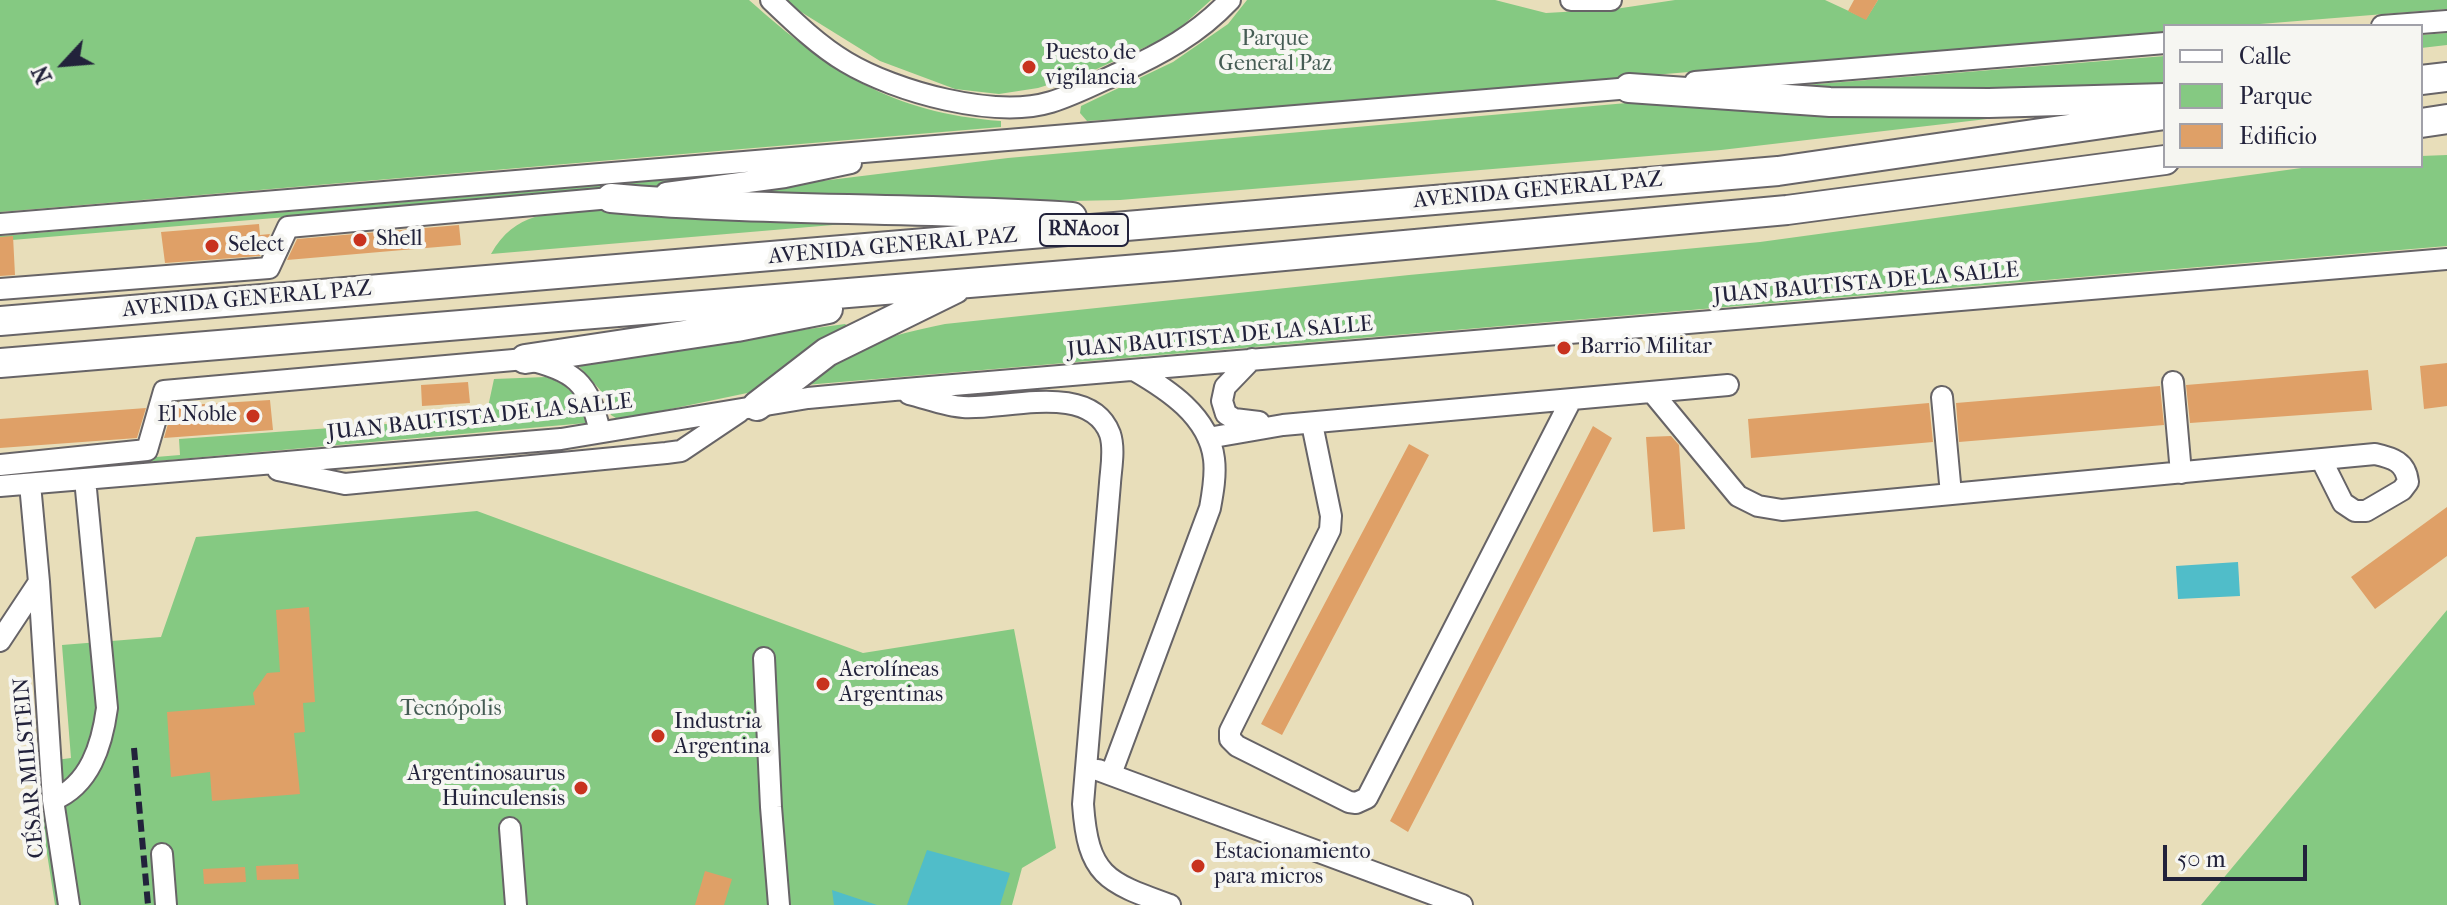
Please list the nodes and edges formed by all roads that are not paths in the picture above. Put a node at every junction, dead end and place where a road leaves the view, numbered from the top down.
1 (771, 0) edge
2 (1230, 0) edge
3 (1571, 0) edge
4 (1611, 0) edge
5 (2447, 21) edge
6 (2408, 24) edge
7 (2163, 43) edge
8 (2447, 77) edge
9 (2423, 80) edge
10 (1629, 88) junction
11 (2163, 98) edge
12 (1049, 103) junction
13 (2163, 115) edge
14 (1051, 135) junction
15 (934, 146) junction
16 (2163, 160) edge
17 (611, 198) junction
18 (1165, 223) junction
19 (0, 224) edge
20 (2447, 259) edge
21 (970, 282) junction
22 (0, 289) edge
23 (0, 321) edge
24 (525, 359) junction
25 (1252, 359) junction
26 (0, 363) edge
27 (1134, 370) junction
28 (2173, 382) dead end
29 (1728, 385) dead end
30 (894, 390) junction
31 (1652, 392) junction
32 (1942, 397) dead end
33 (1571, 400) junction
34 (751, 407) junction
35 (1312, 424) junction
36 (1283, 425) junction
37 (600, 432) junction
38 (1208, 438) junction
39 (2322, 461) dead end
40 (0, 465) edge
41 (254, 465) junction
42 (2181, 473) junction
43 (85, 479) junction
44 (30, 484) junction
45 (0, 486) edge
46 (1951, 494) junction
47 (39, 582) junction
48 (0, 641) edge
49 (764, 658) dead end
50 (1087, 767) junction
51 (1111, 774) junction
52 (53, 800) junction
53 (510, 828) dead end
54 (162, 854) dead end
55 (69, 905) edge
56 (166, 905) edge
57 (516, 905) edge
58 (779, 905) edge
59 (1170, 905) edge
60 (1462, 905) edge

1 - 12 street
2 - 12 street
3 - 4 street
5 - 6 street
7 - 10 street
8 - 9 highway
10 - 11 highway
10 - 14 street
12 - 14 street
13 - 18 highway, AVENIDA GENERAL PAZ / RNA001
14 - 15 street
15 - 17 street
15 - 19 street
16 - 21 highway, AVENIDA GENERAL PAZ / RNA001
17 - 18 highway
17 - 22 street
18 - 23 highway, AVENIDA GENERAL PAZ / RNA001
20 - 25 street, JUAN BAUTISTA DE LA SALLE
21 - 24 highway
21 - 26 highway, AVENIDA GENERAL PAZ / RNA001
21 - 34 highway
24 - 37 street
24 - 40 street
25 - 27 street, JUAN BAUTISTA DE LA SALLE
25 - 36 street
27 - 30 street, JUAN BAUTISTA DE LA SALLE
27 - 38 street
28 - 42 street
29 - 31 street
30 - 34 street, JUAN BAUTISTA DE LA SALLE
30 - 50 street
31 - 33 street
31 - 46 street
32 - 46 street
33 - 35 street
33 - 35 street
34 - 37 street, JUAN BAUTISTA DE LA SALLE
34 - 41 street
35 - 36 street
36 - 38 street
37 - 41 street, JUAN BAUTISTA DE LA SALLE
38 - 51 street
39 - 42 street
41 - 43 street, JUAN BAUTISTA DE LA SALLE
42 - 46 street
43 - 44 street, JUAN BAUTISTA DE LA SALLE
43 - 52 street
44 - 45 street, JUAN BAUTISTA DE LA SALLE
44 - 47 street, CÉSAR MILSTEIN
47 - 48 street
47 - 52 street, CÉSAR MILSTEIN
49 - 58 street
50 - 51 street
50 - 59 street
51 - 60 street
52 - 55 street, CÉSAR MILSTEIN
53 - 57 street
54 - 56 street

